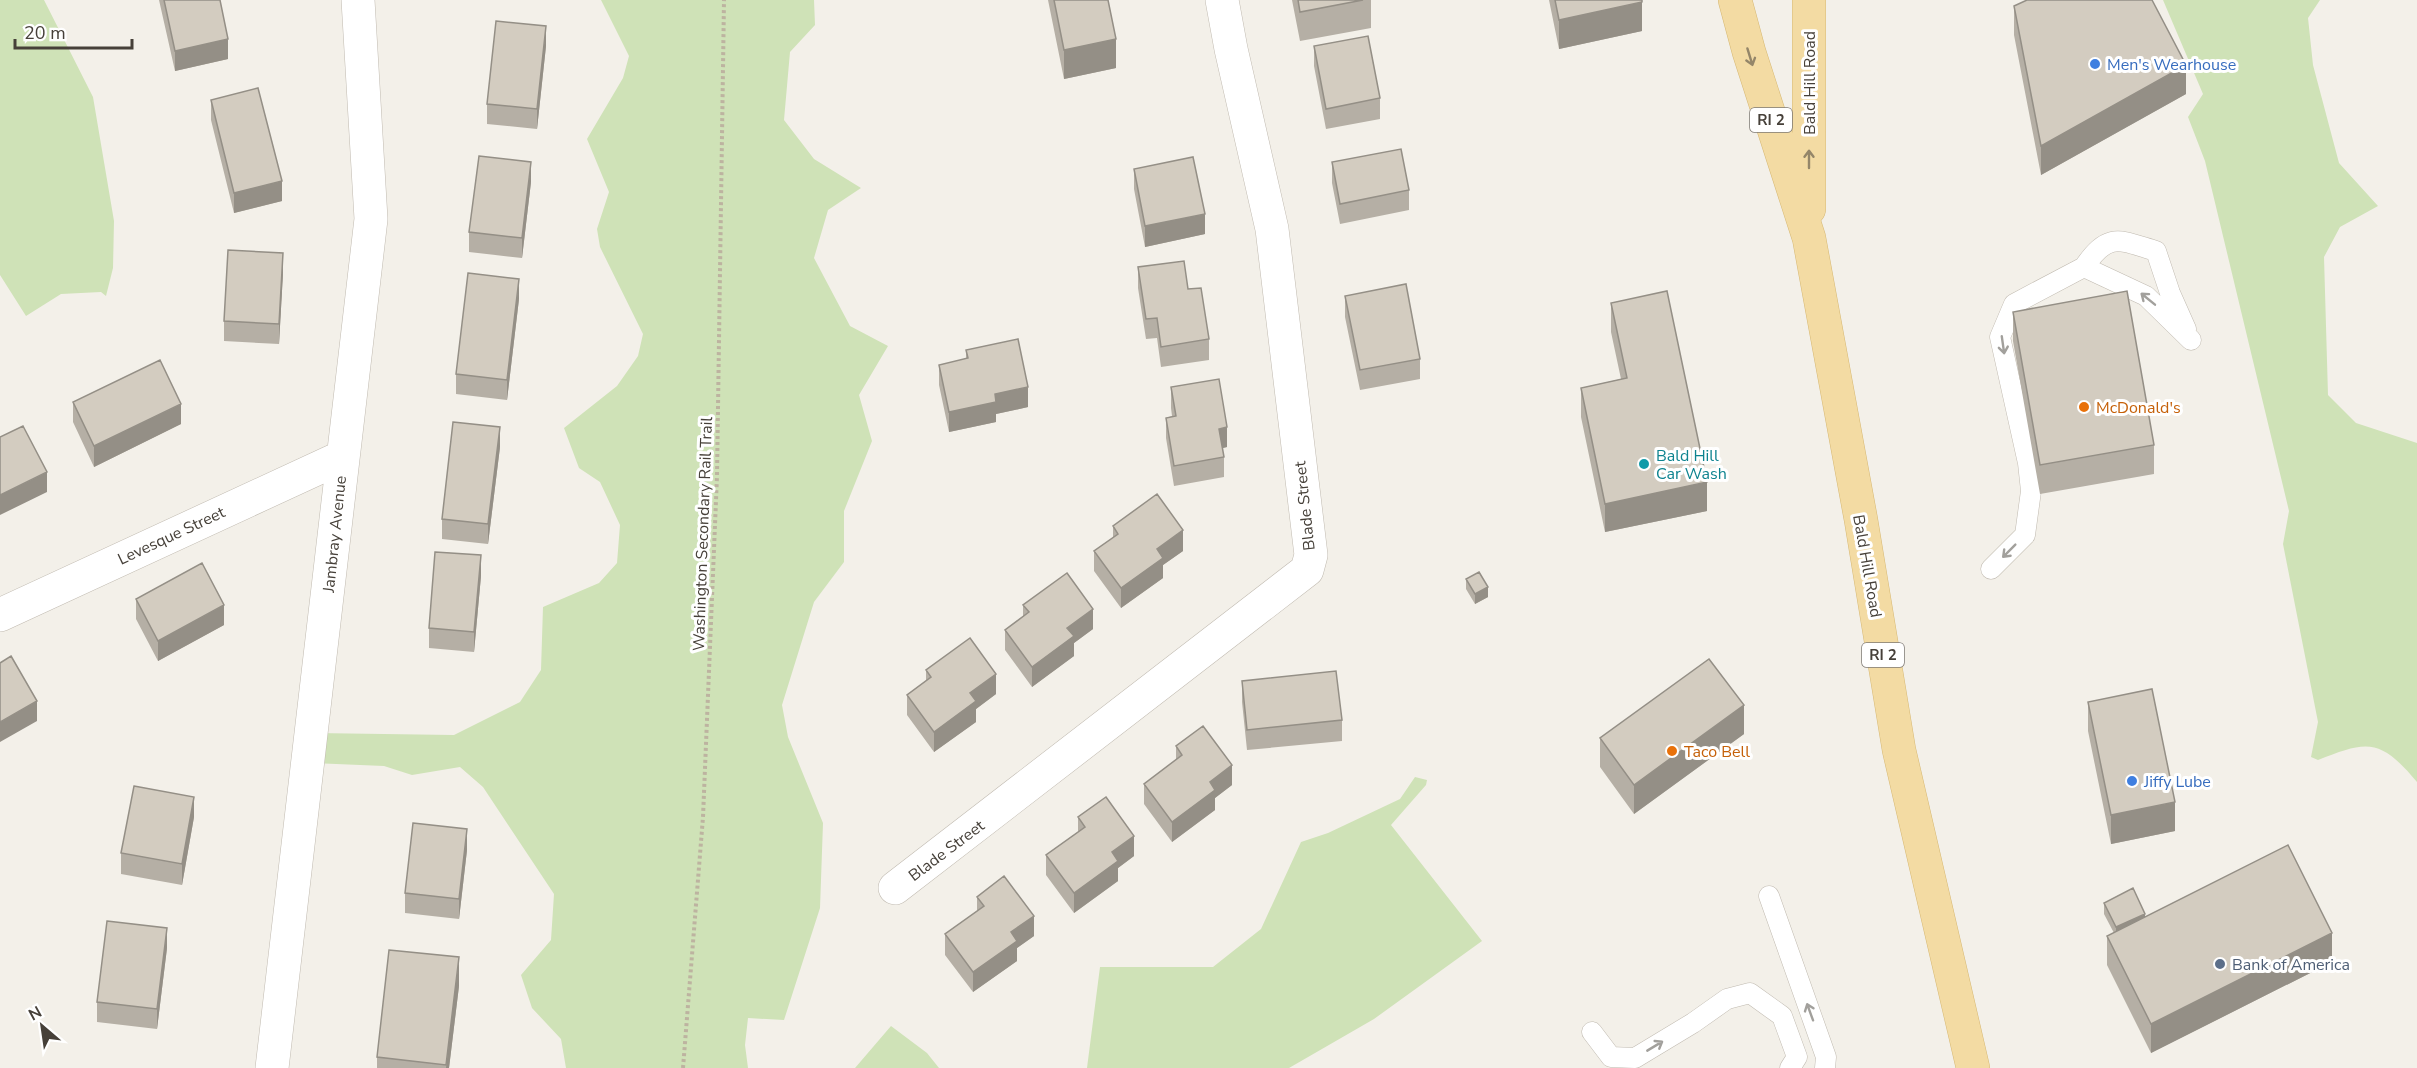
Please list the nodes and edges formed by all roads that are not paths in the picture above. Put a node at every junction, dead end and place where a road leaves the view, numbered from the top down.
1 (358, 0) edge
2 (1222, 0) edge
3 (1736, 0) edge
4 (1809, 0) edge
5 (1809, 238) junction
6 (2084, 267) junction
7 (342, 457) junction
8 (1991, 569) dead end
9 (0, 615) edge
10 (895, 888) dead end
11 (1769, 896) dead end
12 (1963, 1023) junction
13 (1592, 1032) dead end
14 (272, 1068) edge
15 (1790, 1068) edge
16 (1826, 1068) edge
17 (1973, 1068) edge
18 (1999, 1068) edge

1 - 7 street, Jambray Avenue
2 - 10 street, Blade Street
3 -> 5 main road, Bald Hill Road / RI 2
5 -> 4 main road, Bald Hill Road / RI 2
5 - 12 main road, Bald Hill Road / RI 2
6 -> 6 lane
6 -> 8 lane
7 - 9 street, Levesque Street
7 - 14 street, Jambray Avenue
16 -> 11 lane
12 - 17 main road, Bald Hill Road / RI 2
12 - 18 main road
13 -> 15 lane

